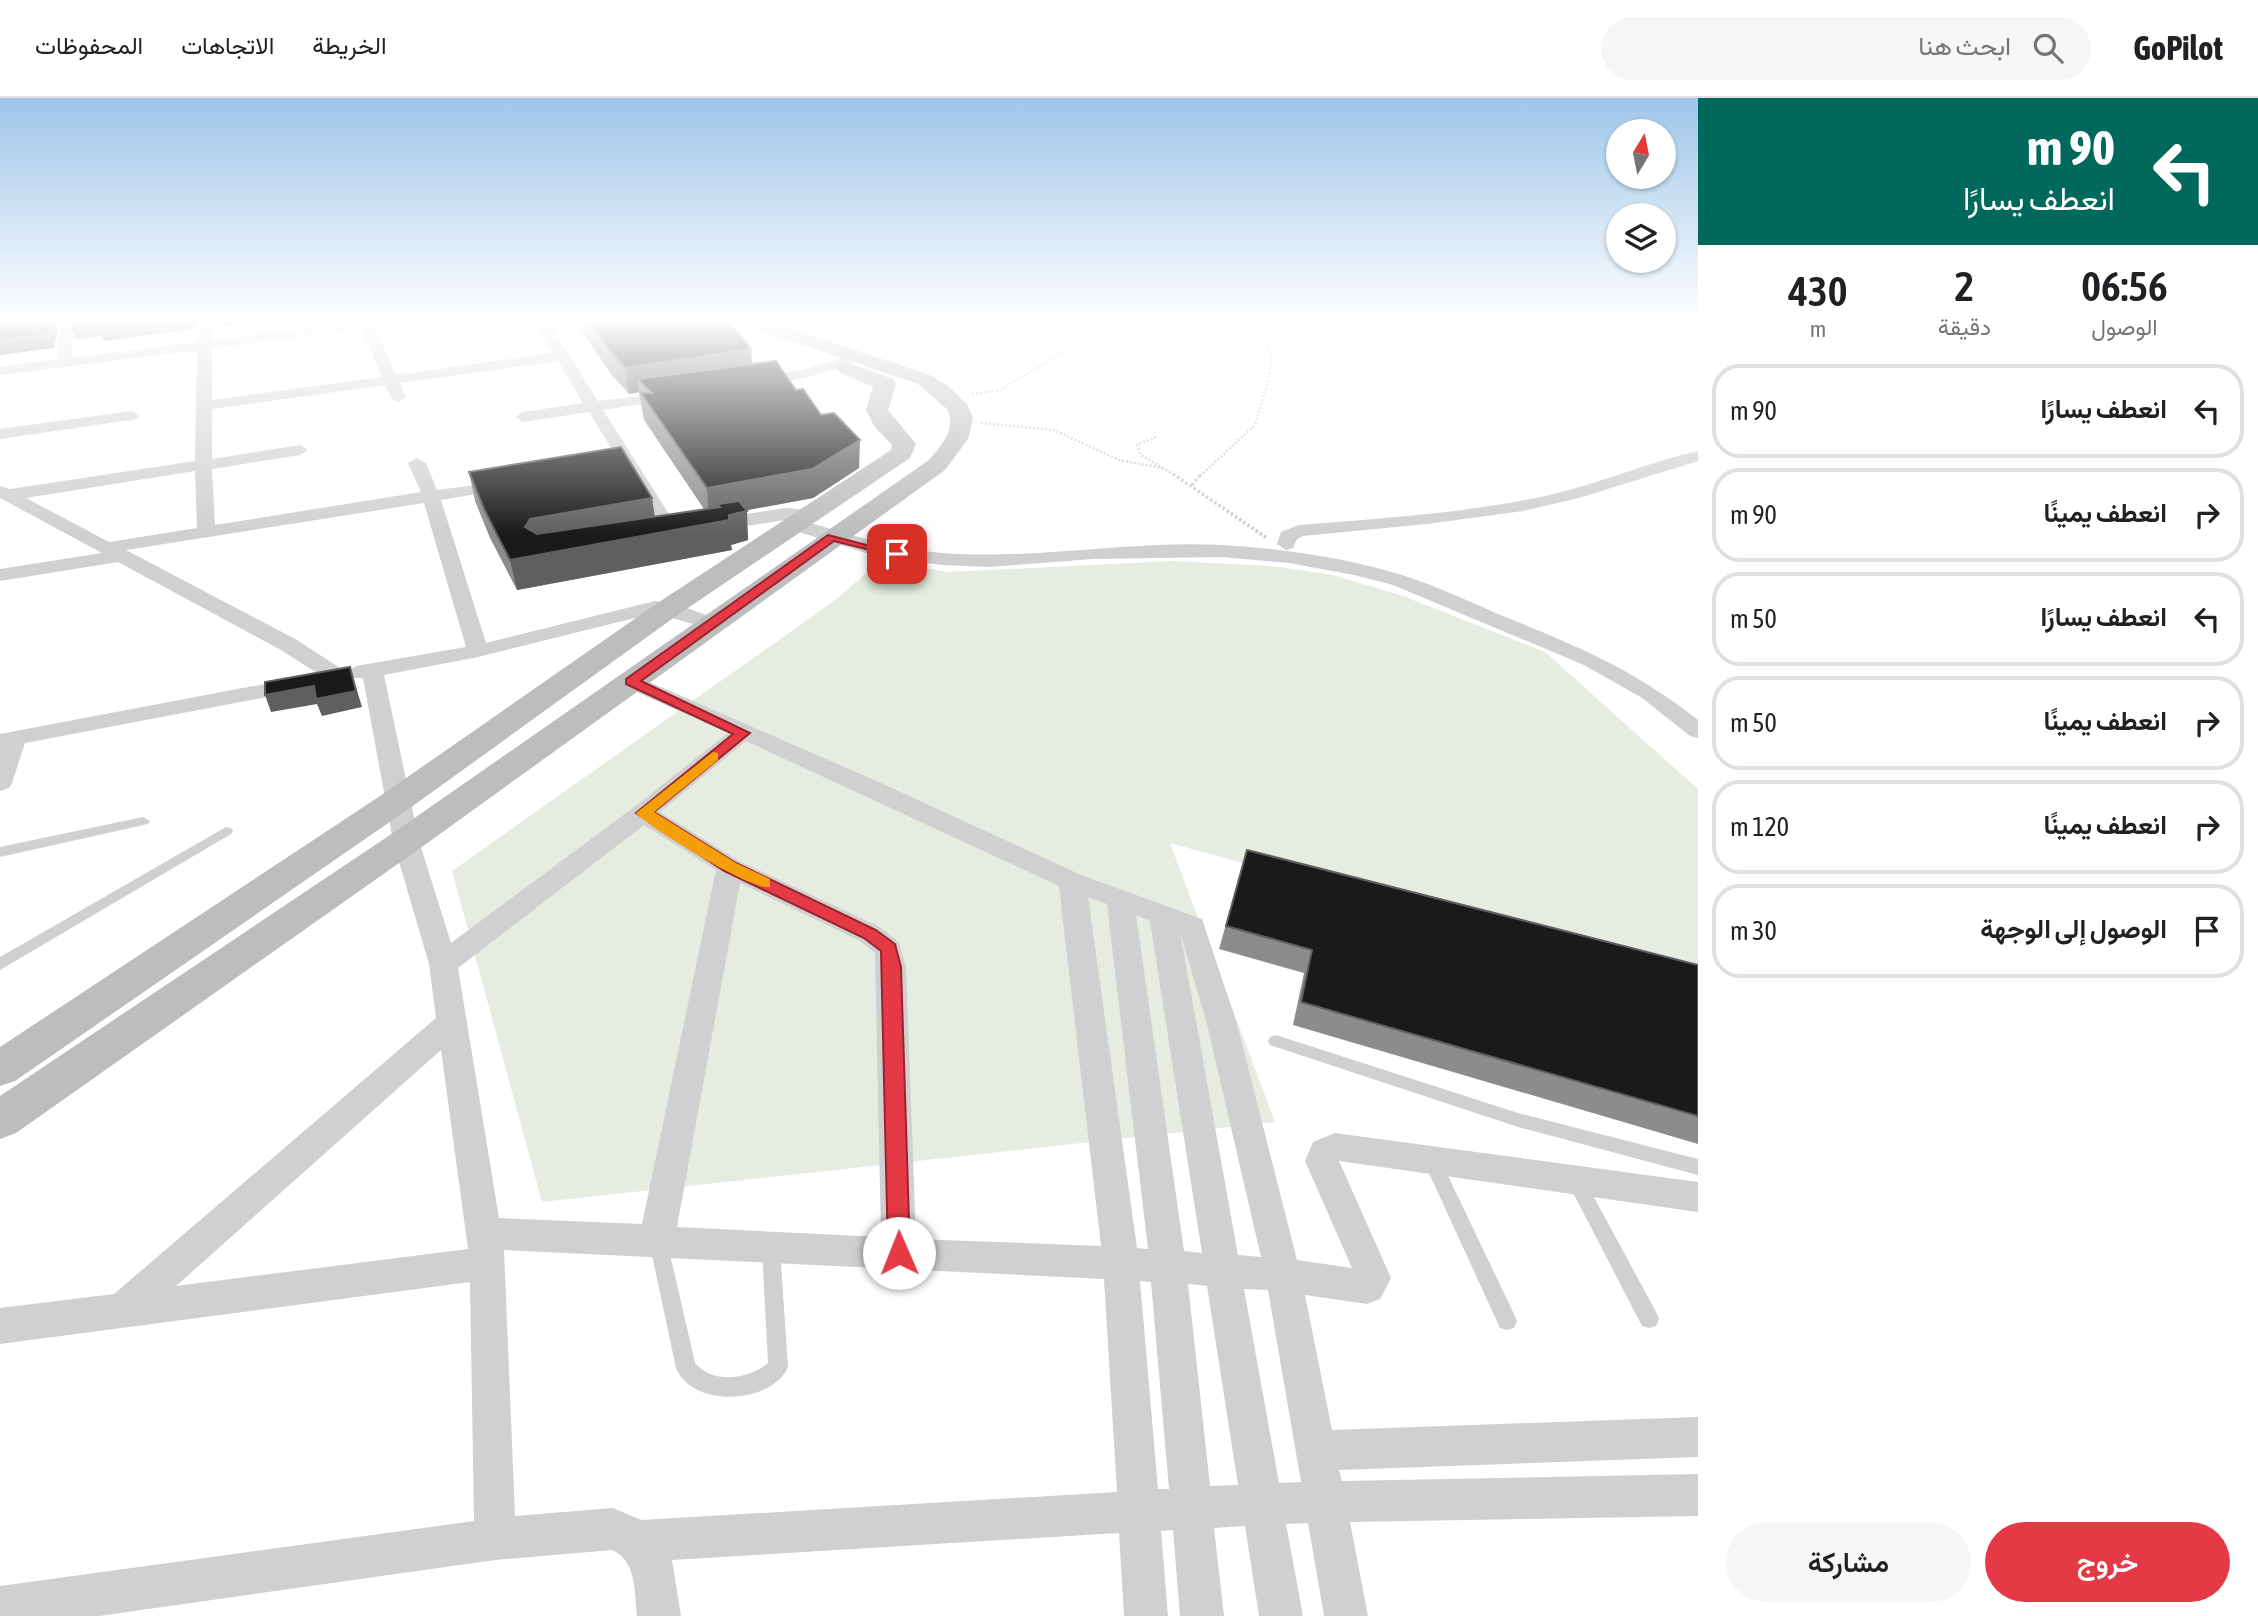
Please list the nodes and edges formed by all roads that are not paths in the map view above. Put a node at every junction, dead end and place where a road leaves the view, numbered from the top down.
1 (204, 392) edge
2 (305, 392) edge
3 (396, 392) edge
4 (586, 392) edge
5 (685, 392) edge
6 (884, 392) edge
7 (928, 392) edge
8 (935, 392) edge
9 (398, 397) dead end
10 (948, 401) junction
11 (203, 406) junction
12 (595, 406) junction
13 (131, 416) dead end
14 (523, 416) dead end
15 (0, 434) edge
16 (300, 450) dead end
17 (1698, 456) edge
18 (417, 463) dead end
19 (203, 465) junction
20 (523, 481) edge
21 (5, 493) edge
22 (431, 496) junction
23 (820, 526) junction
24 (684, 530) junction
25 (207, 533) junction
26 (646, 537) edge
27 (1280, 543) junction
28 (111, 552) junction
29 (0, 575) edge
30 (669, 608) junction
31 (713, 624) junction
32 (478, 651) junction
33 (372, 670) junction
34 (338, 677) junction
35 (631, 681) junction
36 (1696, 722) edge
37 (743, 733) junction
38 (8, 739) edge
39 (0, 783) edge
40 (398, 800) junction
41 (643, 813) junction
42 (143, 821) dead end
43 (226, 831) dead end
44 (406, 841) junction
45 (0, 852) edge
46 (730, 867) junction
47 (1072, 881) junction
48 (1120, 900) junction
49 (1163, 917) junction
50 (0, 964) edge
51 (443, 964) junction
52 (451, 1023) junction
53 (1276, 1041) dead end
54 (0, 1069) edge
55 (0, 1120) edge
56 (1432, 1160) junction
57 (1698, 1167) edge
58 (1576, 1181) junction
59 (1698, 1197) edge
60 (657, 1239) junction
61 (486, 1249) junction
62 (771, 1249) junction
63 (899, 1253) junction
64 (1121, 1263) junction
65 (1168, 1267) junction
66 (1222, 1269) junction
67 (1283, 1275) junction
68 (119, 1312) junction
69 (1649, 1319) dead end
70 (1507, 1321) dead end
71 (0, 1326) edge
72 (1698, 1437) edge
73 (1318, 1451) junction
74 (1698, 1495) edge
75 (1326, 1502) junction
76 (1264, 1505) junction
77 (1191, 1508) junction
78 (1139, 1511) junction
79 (495, 1539) junction
80 (640, 1541) junction
81 (0, 1608) edge
82 (659, 1616) edge
83 (1146, 1616) edge
84 (1202, 1616) edge
85 (1281, 1616) edge
86 (1346, 1616) edge

1 - 11 street
2 - 11 street
3 - 9 street
4 - 12 street
5 - 12 street
6 - 23 street
7 - 10 street
8 - 10 street
10 - 23 street
11 - 19 street
12 - 14 street
12 - 24 street
13 - 15 street
16 - 19 street
17 - 27 street
18 - 22 street
19 - 21 street
19 - 25 street
20 - 22 street
21 - 28 street
22 - 25 street
22 - 32 street
23 - 24 street
23 - 27 street
23 - 30 street
23 - 31 street
23 - 36 street
24 - 26 street
25 - 28 street
27 - 36 street
28 - 29 street
28 - 34 street
30 - 31 street
30 - 32 street
30 - 40 street
31 - 35 street
32 - 33 street
33 - 34 street
33 - 40 street
34 - 38 street
35 - 37 street
35 - 44 street
37 - 41 street
37 - 47 street
38 - 39 street
40 - 44 street
40 - 54 street
41 - 46 street
41 - 51 street
42 - 45 lane
43 - 50 lane
44 - 51 street
44 - 55 street
46 - 60 street
46 - 63 street
47 - 48 street
47 - 64 street
48 - 49 street
48 - 65 street
49 - 66 street
49 - 67 street
51 - 52 street
52 - 61 street
52 - 68 street
53 - 57 lane
56 - 58 street
56 - 67 street
56 - 70 lane
58 - 59 street
58 - 69 lane
60 - 61 street
60 - 62 street
60 - 62 lane
61 - 68 street
61 - 79 street
62 - 63 street
63 - 64 street
64 - 65 street
64 - 78 street
65 - 66 street
65 - 77 street
66 - 67 street
66 - 76 street
67 - 73 street
68 - 71 street
72 - 73 street
73 - 75 street
74 - 75 street
75 - 76 street
75 - 86 street
76 - 77 street
76 - 85 street
77 - 78 street
77 - 84 street
78 - 80 street
78 - 83 street
79 - 80 street
79 - 81 street
80 - 82 street

